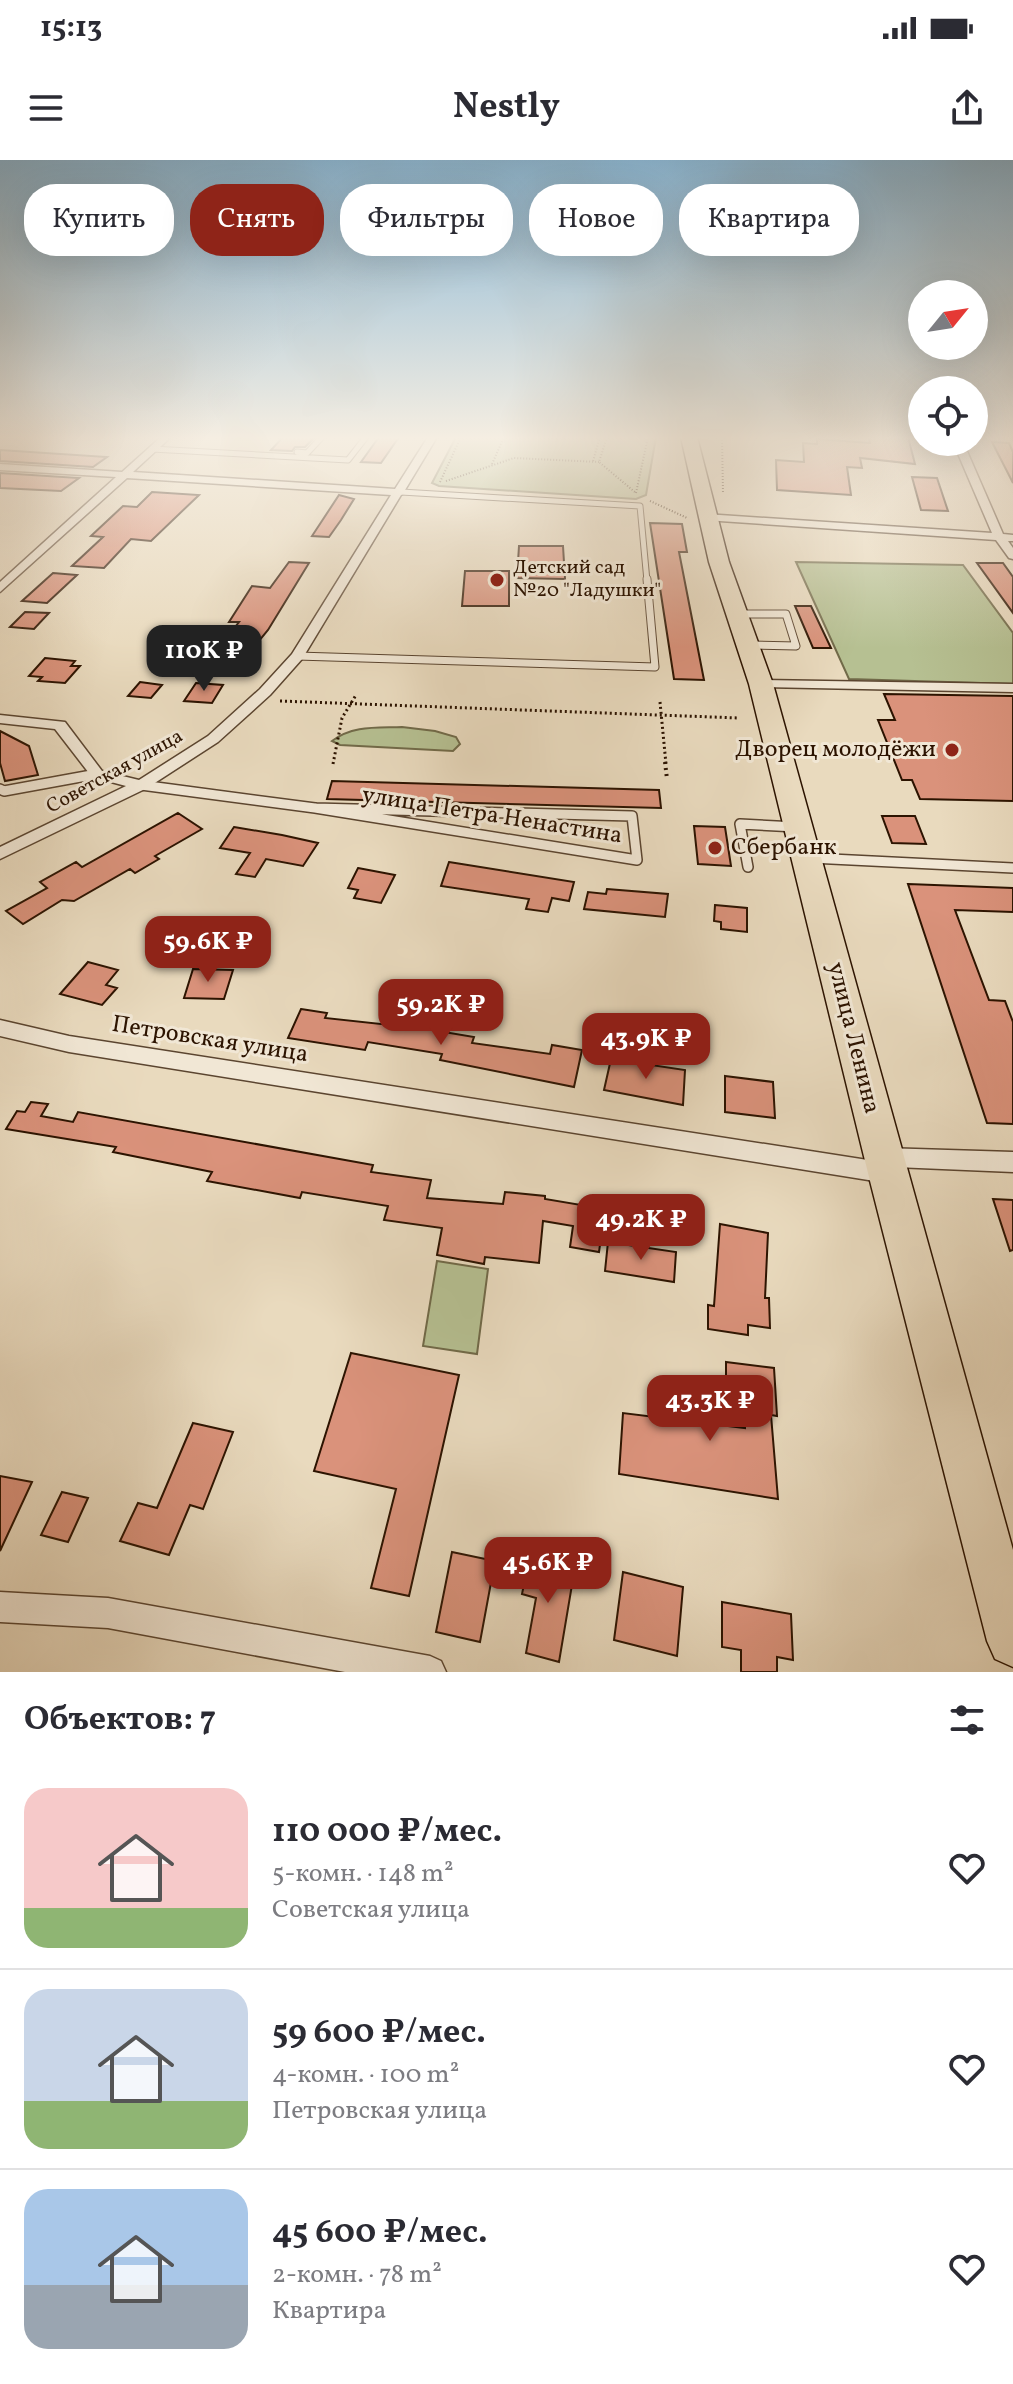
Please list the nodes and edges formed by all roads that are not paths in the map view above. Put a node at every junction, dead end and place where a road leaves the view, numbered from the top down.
1 (87, 508) edge
2 (390, 508) edge
3 (640, 508) edge
4 (704, 508) edge
5 (986, 508) edge
6 (706, 518) junction
7 (999, 537) junction
8 (1013, 538) edge
9 (1013, 556) edge
10 (0, 588) edge
11 (740, 630) junction
12 (297, 656) junction
13 (761, 684) junction
14 (1013, 688) edge
15 (0, 719) edge
16 (97, 774) junction
17 (141, 785) junction
18 (0, 789) edge
19 (315, 808) junction
20 (803, 842) junction
21 (0, 854) edge
22 (748, 867) dead end
23 (1013, 868) edge
24 (0, 1028) edge
25 (1013, 1162) edge
26 (885, 1165) junction
27 (0, 1607) edge
28 (1013, 1641) edge
29 (430, 1672) edge

1 - 10 street
2 - 12 street, Советская улица
3 - 12 lane
4 - 6 main road, улица Ленина
5 - 7 street
6 - 7 street
6 - 11 main road, улица Ленина
7 - 8 street
7 - 9 street
11 - 11 lane
11 - 13 main road, улица Ленина
12 - 17 street, Советская улица
13 - 14 street
13 - 20 main road, улица Ленина
15 - 16 street
16 - 17 street
16 - 18 lane
17 - 19 lane, улица Петра Ненастина
17 - 21 street, Советская улица
19 - 19 lane, улица Петра Ненастина
20 - 22 lane
20 - 23 lane
20 - 26 main road, улица Ленина
24 - 26 street, Петровская улица
25 - 26 street, Петровская улица
26 - 28 main road, улица Ленина
27 - 29 street

